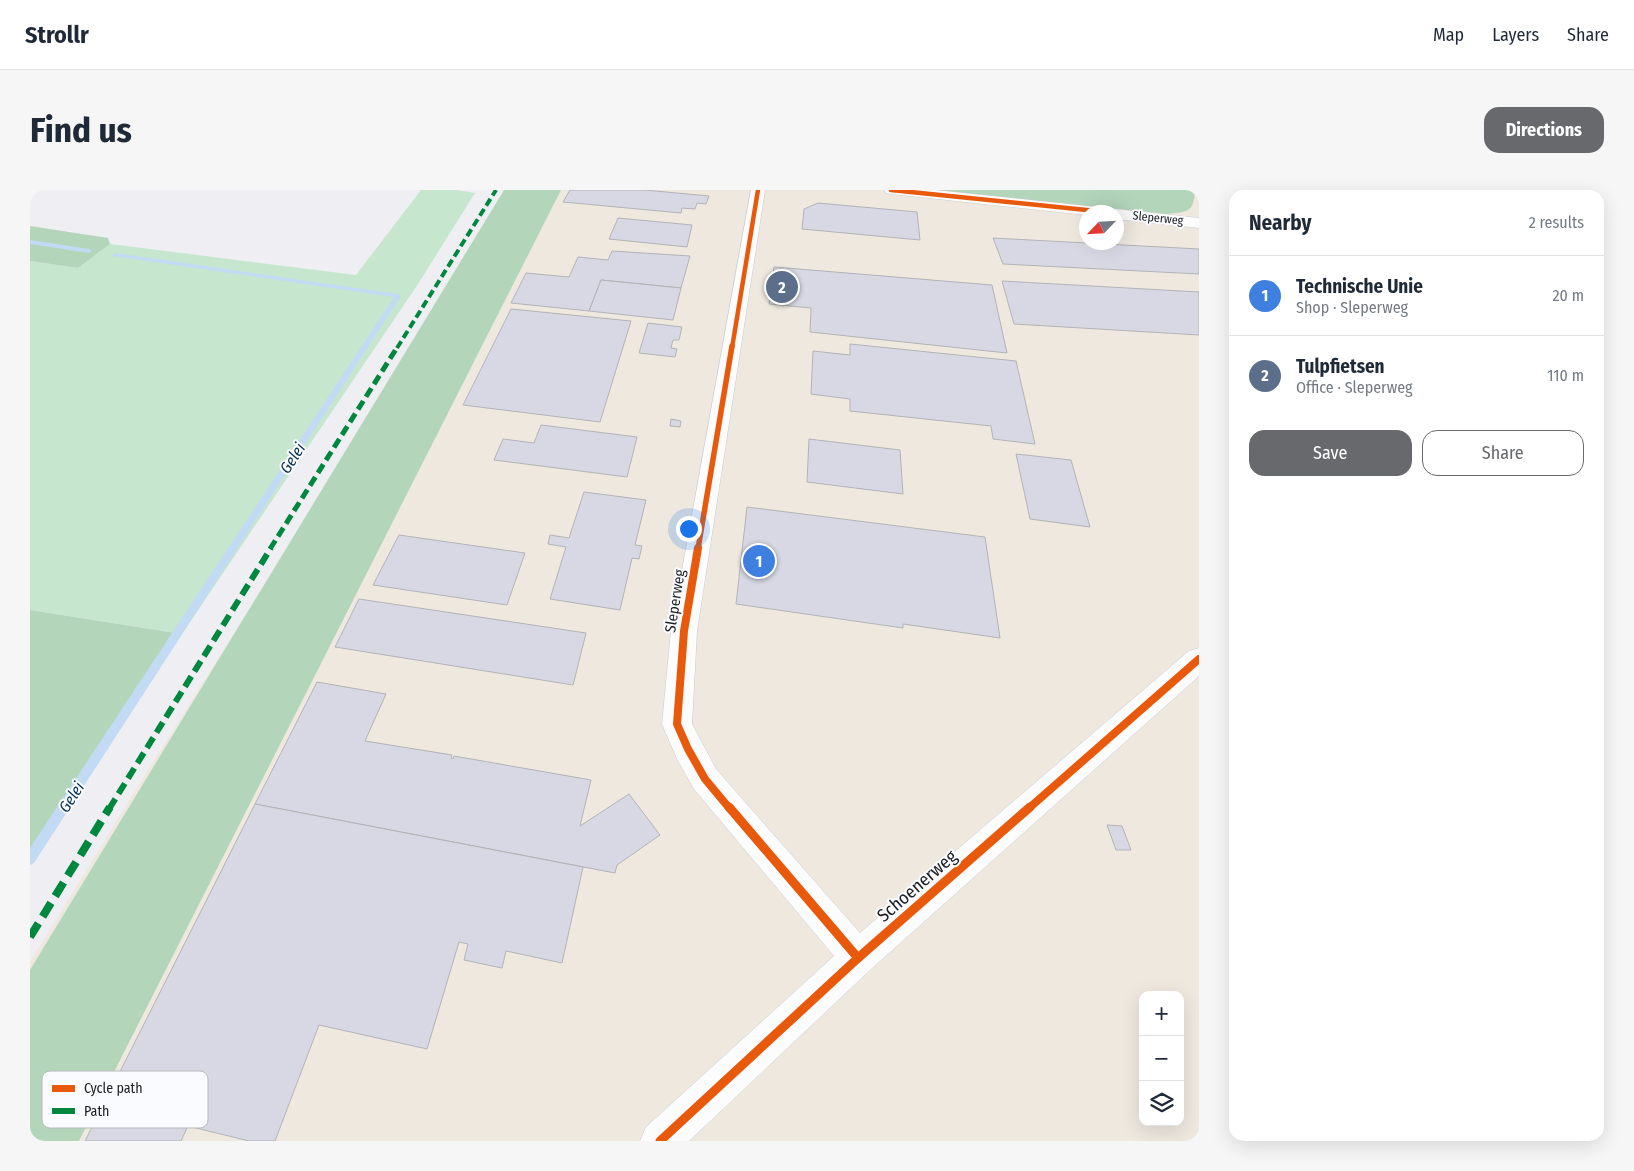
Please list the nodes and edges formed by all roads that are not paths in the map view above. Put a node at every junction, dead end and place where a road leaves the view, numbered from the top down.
1 (758, 190) edge
2 (891, 190) edge
3 (1079, 209) edge
4 (1124, 215) edge
5 (1199, 223) edge
6 (1199, 659) edge
7 (858, 958) junction
8 (660, 1141) edge

1 - 7 street, Sleperweg
2 - 3 street
4 - 5 street, Sleperweg
6 - 7 street, Schoenerweg
7 - 8 street, Schoenerweg

